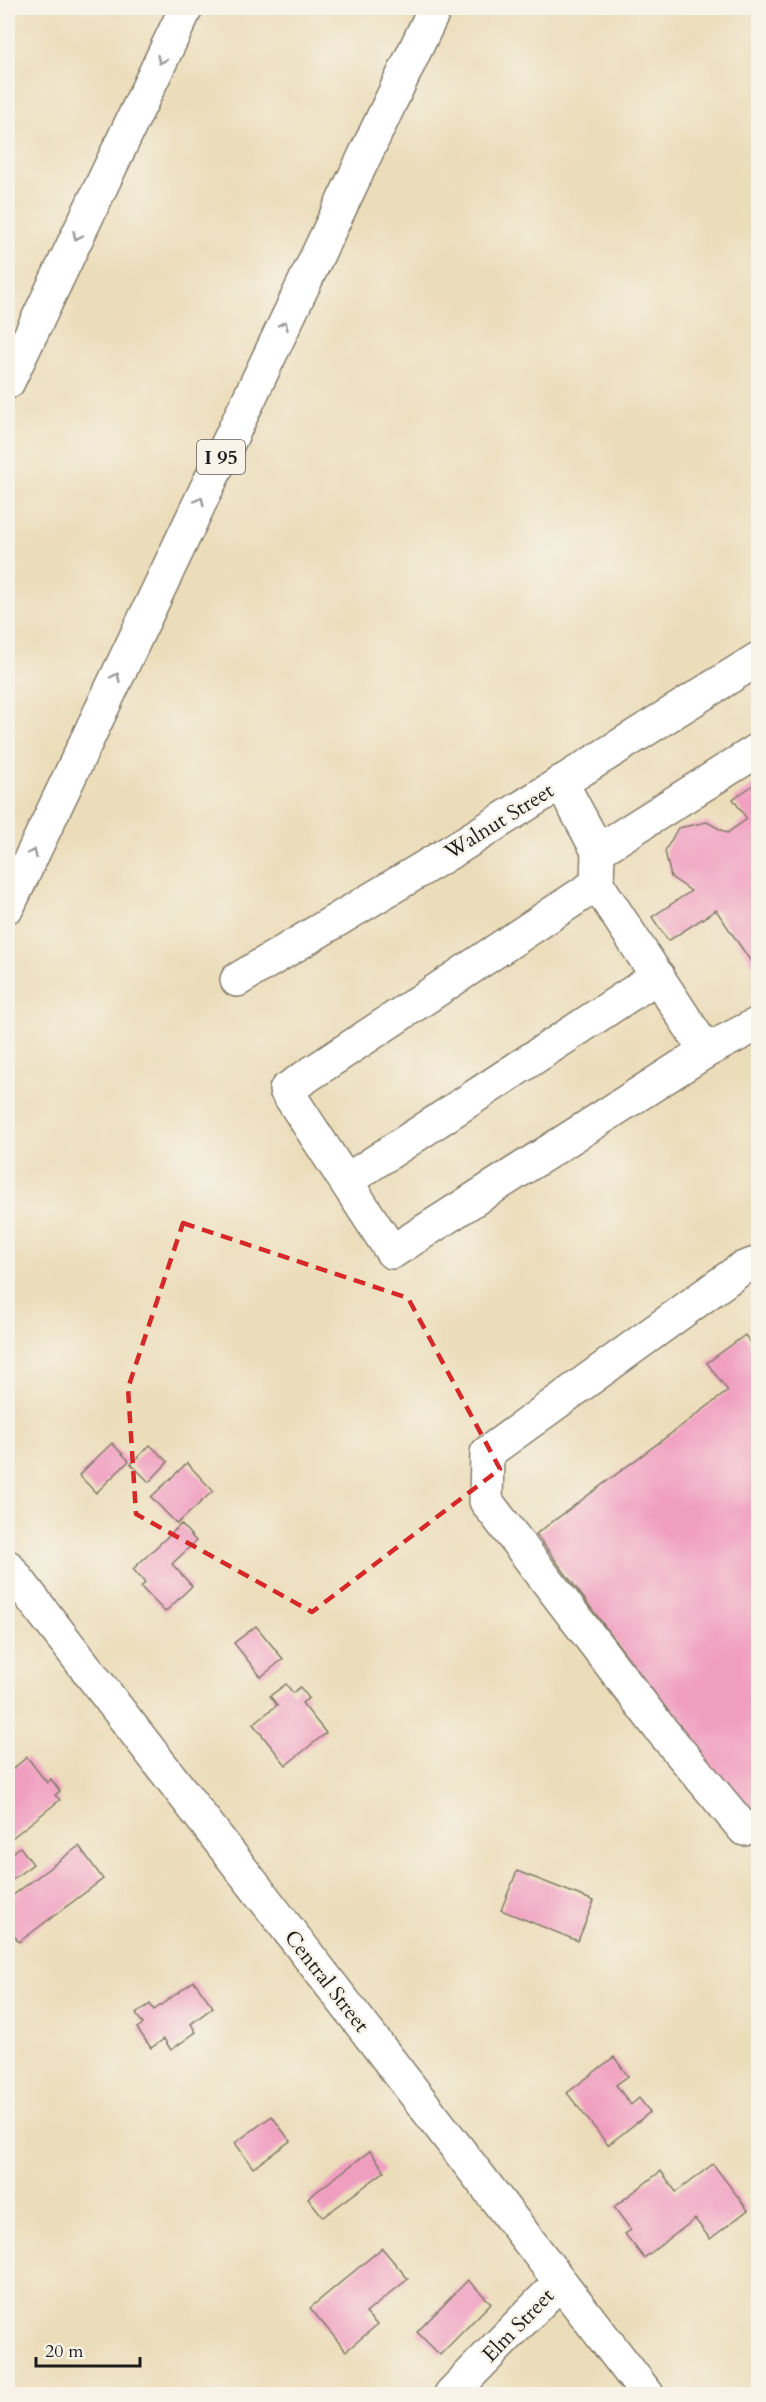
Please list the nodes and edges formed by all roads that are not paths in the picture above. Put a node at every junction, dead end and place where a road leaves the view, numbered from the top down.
1 (186, 8) edge
2 (435, 8) edge
3 (8, 382) edge
4 (759, 659) edge
5 (759, 750) edge
6 (561, 782) junction
7 (598, 851) junction
8 (597, 884) junction
9 (8, 906) edge
10 (657, 976) junction
11 (237, 980) dead end
12 (759, 1024) edge
13 (706, 1051) junction
14 (345, 1181) junction
15 (759, 1263) edge
16 (8, 1567) edge
17 (744, 1829) dead end
18 (560, 2282) junction
19 (451, 2394) edge
20 (647, 2394) edge

1 -> 3 main road
9 -> 2 main road, I 95
4 - 6 main road, Walnut Street
5 - 7 main road
6 - 7 main road
6 - 11 main road, Walnut Street
7 - 8 main road
8 - 10 main road
8 - 14 main road
10 - 13 main road
10 - 14 main road
12 - 13 main road
13 - 14 main road
15 - 17 main road
16 - 18 main road, Central Street
18 - 19 main road, Elm Street
18 - 20 main road, Central Street

